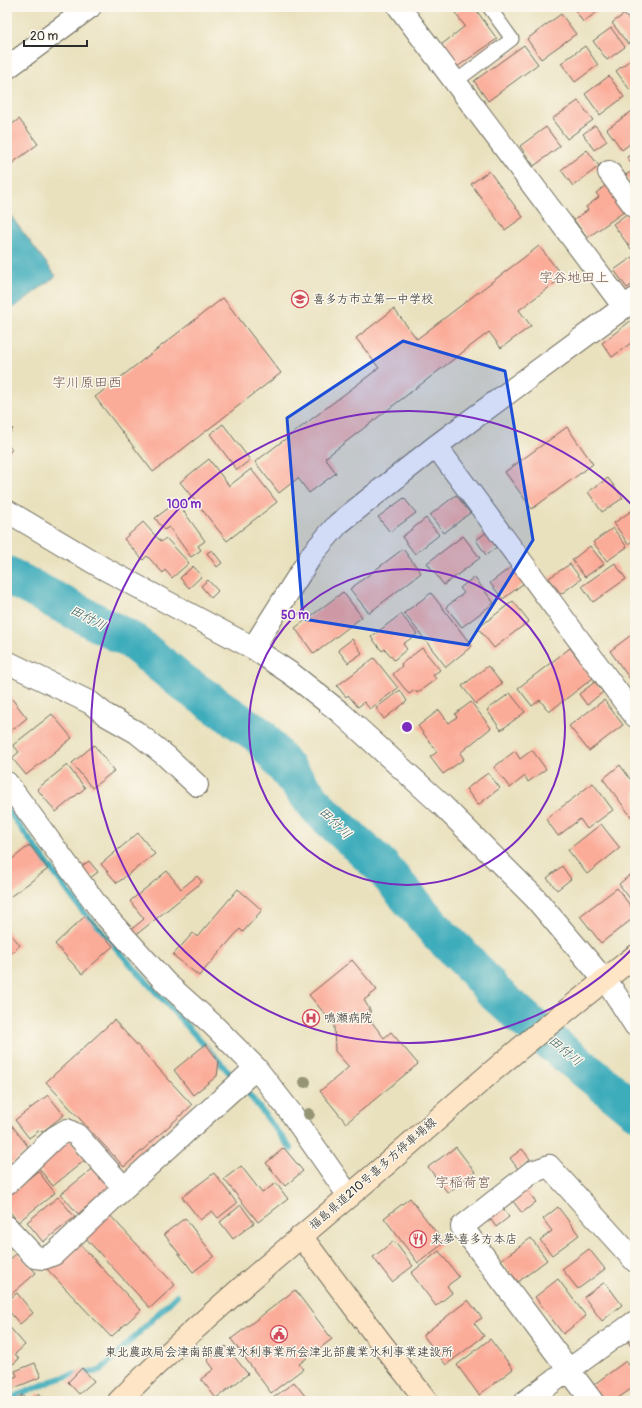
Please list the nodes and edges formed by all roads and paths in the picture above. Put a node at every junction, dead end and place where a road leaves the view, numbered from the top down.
1 (90, 7) edge
2 (399, 7) edge
3 (489, 7) edge
4 (7, 68) edge
5 (455, 82) junction
6 (609, 172) dead end
7 (635, 207) edge
8 (630, 303) edge
9 (436, 446) junction
10 (7, 511) edge
11 (253, 648) junction
12 (7, 662) edge
13 (635, 716) edge
14 (7, 784) edge
15 (198, 785) dead end
16 (635, 956) edge
17 (605, 980) junction
18 (635, 1024) edge
19 (256, 1068) junction
20 (7, 1183) edge
21 (124, 1188) junction
22 (349, 1196) junction
23 (7, 1227) edge
24 (301, 1236) junction
25 (635, 1261) edge
26 (635, 1322) edge
27 (569, 1370) junction
28 (119, 1401) edge
29 (427, 1401) edge
30 (526, 1401) edge
31 (592, 1401) edge

1 - 4 street
2 - 5 street
3 - 5 lane
5 - 8 street
6 - 7 street
8 - 9 street
9 - 11 street
9 - 13 street
10 - 11 street
11 - 17 street
12 - 15 street
14 - 19 street
16 - 17 main road, 福島県道210号喜多方停車場線
17 - 18 street
17 - 22 main road, 福島県道210号喜多方停車場線
19 - 21 street
19 - 22 street
20 - 21 street
21 - 23 street
22 - 24 main road, 福島県道210号喜多方停車場線
24 - 28 main road, 福島県道210号喜多方停車場線
24 - 29 main road
25 - 27 street
26 - 27 street
27 - 30 street
27 - 31 street

